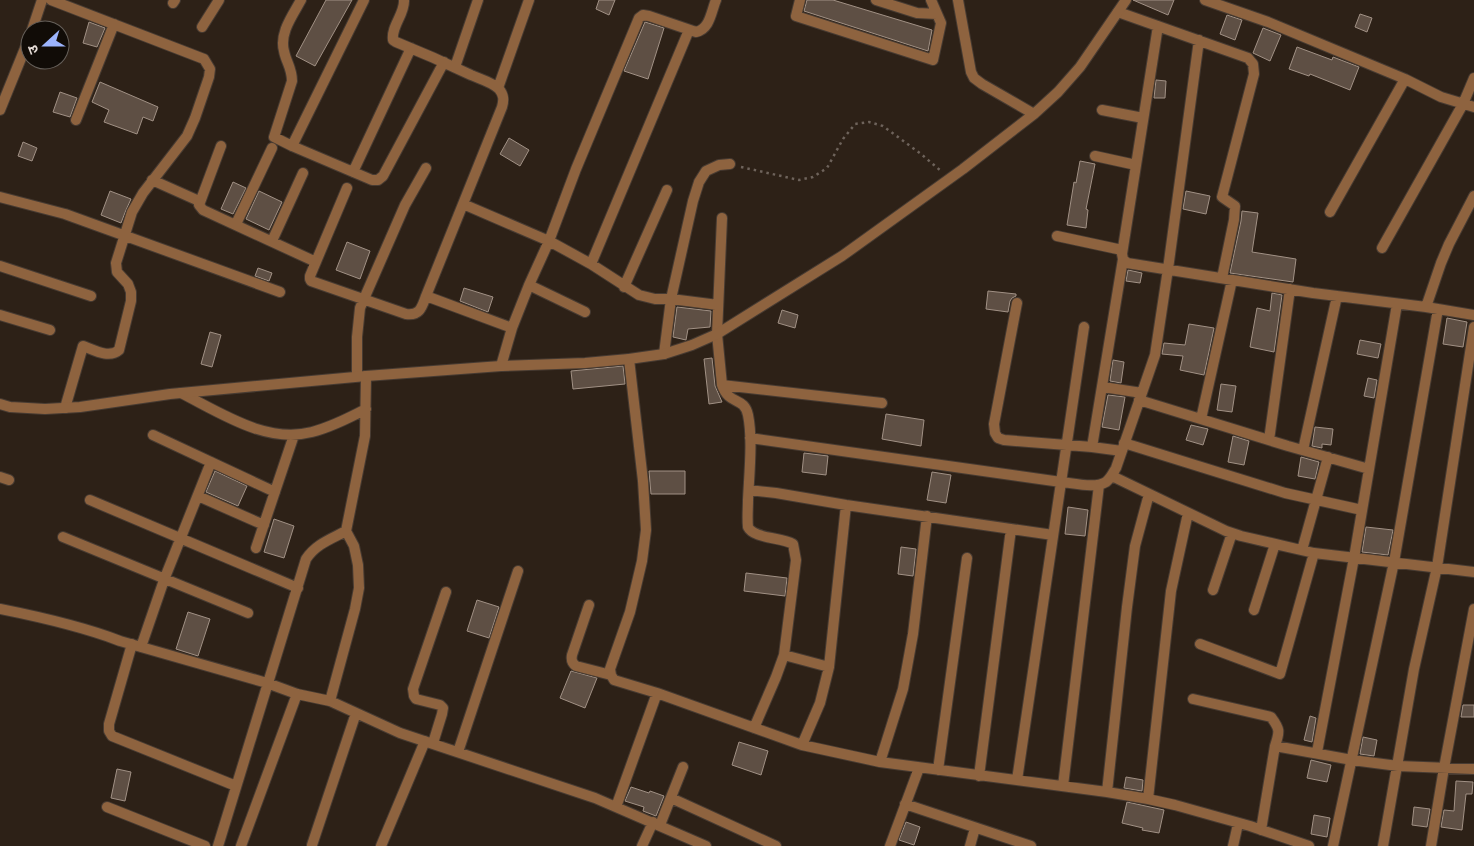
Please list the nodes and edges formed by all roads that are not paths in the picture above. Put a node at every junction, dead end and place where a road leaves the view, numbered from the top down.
1 (42, 0) edge
2 (51, 0) edge
3 (219, 0) edge
4 (301, 0) edge
5 (364, 0) edge
6 (404, 0) edge
7 (478, 0) edge
8 (529, 0) edge
9 (716, 0) edge
10 (800, 0) edge
11 (876, 0) edge
12 (931, 0) edge
13 (958, 0) edge
14 (1126, 0) edge
15 (1205, 0) edge
16 (1118, 12) junction
17 (937, 14) junction
18 (35, 20) edge
19 (114, 24) junction
20 (202, 26) dead end
21 (1158, 26) junction
22 (689, 30) junction
23 (1199, 40) junction
24 (411, 48) junction
25 (20, 61) edge
26 (444, 62) junction
27 (455, 67) junction
28 (1474, 78) edge
29 (1405, 79) junction
30 (498, 88) junction
31 (1463, 104) junction
32 (1474, 107) edge
33 (0, 110) edge
34 (1102, 110) dead end
35 (1034, 114) junction
36 (1143, 118) junction
37 (76, 120) dead end
38 (221, 146) dead end
39 (292, 146) junction
40 (272, 148) dead end
41 (1095, 156) dead end
42 (730, 164) road end
43 (1136, 165) junction
44 (426, 168) dead end
45 (354, 172) junction
46 (303, 173) dead end
47 (152, 180) junction
48 (347, 188) dead end
49 (667, 190) dead end
50 (1474, 196) edge
51 (0, 197) edge
52 (199, 201) junction
53 (463, 204) junction
54 (1330, 212) dead end
55 (722, 218) dead end
56 (236, 224) junction
57 (125, 235) junction
58 (1057, 236) dead end
59 (272, 241) junction
60 (549, 241) junction
61 (1382, 248) dead end
62 (1123, 255) junction
63 (316, 262) junction
64 (591, 264) junction
65 (0, 266) edge
66 (1168, 269) junction
67 (1227, 279) junction
68 (529, 285) junction
69 (624, 287) junction
70 (1290, 289) junction
71 (280, 292) dead end
72 (91, 296) dead end
73 (426, 296) junction
74 (1337, 296) junction
75 (364, 299) junction
76 (671, 299) junction
77 (1017, 304) dead end
78 (1397, 304) junction
79 (718, 306) junction
80 (1426, 307) junction
81 (1438, 309) junction
82 (585, 312) dead end
83 (0, 315) edge
84 (1474, 316) edge
85 (1084, 327) dead end
86 (1474, 327) edge
87 (512, 328) junction
88 (50, 330) dead end
89 (717, 334) junction
90 (664, 354) junction
91 (629, 359) junction
92 (501, 366) junction
93 (362, 376) junction
94 (722, 385) junction
95 (1103, 387) junction
96 (181, 393) junction
97 (1140, 396) junction
98 (0, 404) edge
99 (882, 404) dead end
100 (65, 408) junction
101 (366, 409) junction
102 (1201, 419) junction
103 (153, 435) dead end
104 (294, 435) junction
105 (750, 438) junction
106 (1269, 440) junction
107 (1066, 446) junction
108 (1092, 447) junction
109 (1123, 447) junction
110 (1303, 450) junction
111 (1328, 457) junction
112 (211, 462) junction
113 (1369, 469) junction
114 (1112, 476) junction
115 (1061, 482) junction
116 (1099, 485) junction
117 (749, 490) junction
118 (275, 492) junction
119 (1149, 494) junction
120 (198, 496) junction
121 (90, 500) dead end
122 (1316, 500) junction
123 (846, 505) junction
124 (1362, 510) junction
125 (1188, 512) junction
126 (927, 516) junction
127 (264, 525) junction
128 (1011, 529) junction
129 (346, 531) junction
130 (1232, 533) junction
131 (1053, 535) junction
132 (63, 538) dead end
133 (180, 539) junction
134 (1275, 544) junction
135 (256, 548) dead end
136 (1302, 550) junction
137 (1314, 553) junction
138 (967, 558) dead end
139 (1354, 558) junction
140 (1394, 562) junction
141 (1437, 567) junction
142 (518, 571) dead end
143 (1474, 572) edge
144 (164, 580) junction
145 (298, 588) junction
146 (1214, 590) dead end
147 (446, 592) dead end
148 (589, 605) dead end
149 (0, 609) edge
150 (1474, 609) edge
151 (1254, 610) dead end
152 (248, 613) dead end
153 (1200, 644) dead end
154 (137, 645) junction
155 (784, 655) junction
156 (829, 667) junction
157 (611, 675) junction
158 (267, 684) junction
159 (657, 693) junction
160 (297, 694) junction
161 (1193, 699) dead end
162 (330, 701) junction
163 (356, 713) junction
164 (754, 728) junction
165 (429, 742) junction
166 (802, 745) junction
167 (1275, 746) junction
168 (458, 752) junction
169 (1317, 752) junction
170 (1352, 760) junction
171 (880, 762) junction
172 (1398, 766) junction
173 (683, 767) dead end
174 (920, 768) junction
175 (1444, 768) junction
176 (1474, 769) edge
177 (938, 770) junction
178 (979, 776) junction
179 (1017, 780) junction
180 (236, 786) junction
181 (1063, 786) junction
182 (1107, 792) junction
183 (671, 798) junction
184 (1148, 799) junction
185 (905, 804) junction
186 (616, 806) junction
187 (108, 807) dead end
188 (656, 823) junction
189 (1238, 824) junction
190 (975, 828) junction
191 (1261, 830) junction
192 (312, 845) edge
193 (1026, 845) edge
194 (206, 846) edge
195 (218, 846) edge
196 (241, 846) edge
197 (381, 846) edge
198 (642, 846) edge
199 (706, 846) edge
200 (776, 846) edge
201 (890, 846) edge
202 (970, 846) edge
203 (1232, 846) edge
204 (1308, 846) edge
205 (1333, 846) edge
206 (1383, 846) edge
207 (1431, 846) edge

1 - 18 street
2 - 19 street
3 - 20 street
4 - 39 street
5 - 39 street
6 - 24 street
7 - 27 street
8 - 30 street
9 - 22 street
10 - 17 street
11 - 17 street
12 - 17 street
13 - 35 street
14 - 16 street
15 - 29 street
16 - 21 street
16 - 35 street
19 - 37 street
19 - 47 street
21 - 23 street
21 - 36 street
22 - 60 street
22 - 64 street
23 - 66 street
23 - 67 street
24 - 26 street
24 - 45 street
25 - 33 street
26 - 27 street
26 - 45 street
27 - 30 street
28 - 31 street
29 - 31 street
29 - 54 street
30 - 53 street
31 - 32 street
31 - 61 street
34 - 36 street
35 - 89 street
36 - 43 street
38 - 52 street
39 - 45 street
40 - 56 street
41 - 43 street
42 - 76 street
43 - 62 street
44 - 75 street
46 - 59 street
47 - 52 street
47 - 57 street
48 - 63 street
49 - 69 street
50 - 80 street
51 - 57 street
52 - 56 street
53 - 60 street
53 - 73 street
55 - 79 street
56 - 59 street
57 - 71 street
57 - 100 street
58 - 62 street
59 - 63 street
60 - 64 street
60 - 68 street
62 - 66 street
62 - 95 street
63 - 75 street
64 - 69 street
65 - 72 street
66 - 67 street
66 - 97 street
67 - 70 street
67 - 102 street
68 - 82 street
68 - 87 street
69 - 76 street
70 - 74 street
70 - 106 street
73 - 75 street
73 - 87 street
74 - 78 street
74 - 110 street
75 - 93 street
76 - 79 street
76 - 90 street
77 - 107 street
78 - 80 street
78 - 113 street
79 - 89 street
80 - 81 street
81 - 84 street
81 - 140 street
83 - 88 street
85 - 107 street
86 - 141 street
87 - 92 street
89 - 90 street
89 - 94 street
90 - 91 street
91 - 92 street
91 - 157 street
92 - 93 street
93 - 96 street
93 - 101 street
94 - 99 street
94 - 105 street
95 - 97 street
95 - 108 street
96 - 100 street
96 - 104 street
97 - 102 street
97 - 109 street
98 - 100 street
101 - 104 street
101 - 129 street
102 - 106 street
103 - 112 street
104 - 118 street
105 - 115 street
105 - 117 street
106 - 110 street
107 - 108 street
107 - 115 street
108 - 109 street
109 - 114 street
109 - 122 street
110 - 111 street
111 - 113 street
111 - 122 street
112 - 118 street
112 - 120 street
113 - 124 street
114 - 116 street
114 - 119 street
115 - 116 street
115 - 131 street
116 - 181 street
117 - 123 street
117 - 155 street
118 - 127 street
119 - 125 street
119 - 182 street
120 - 127 street
120 - 133 street
121 - 133 street
122 - 124 street
122 - 136 street
123 - 126 street
123 - 156 street
124 - 139 street
125 - 130 street
125 - 184 street
126 - 128 street
126 - 171 street
127 - 135 street
128 - 131 street
128 - 178 street
129 - 145 street
129 - 162 street
130 - 134 street
130 - 146 street
131 - 179 street
132 - 144 street
133 - 144 street
133 - 145 street
134 - 136 street
134 - 151 street
136 - 137 street
137 - 139 street
137 - 153 street
138 - 177 street
139 - 140 street
139 - 169 street
140 - 141 street
140 - 170 street
141 - 143 street
141 - 172 street
142 - 168 street
144 - 152 street
144 - 154 street
145 - 158 street
147 - 165 street
148 - 157 street
149 - 154 street
150 - 175 street
154 - 158 street
154 - 180 street
155 - 156 street
155 - 164 street
156 - 166 street
157 - 159 street
158 - 160 street
158 - 180 street
159 - 164 street
159 - 186 street
160 - 162 street
160 - 196 street
161 - 167 street
162 - 163 street
163 - 165 street
163 - 192 street
164 - 166 street
165 - 168 street
165 - 197 street
166 - 171 street
167 - 169 street
167 - 191 street
168 - 186 street
169 - 170 street
170 - 172 street
170 - 205 street
171 - 174 street
172 - 175 street
172 - 206 street
173 - 183 street
174 - 177 street
174 - 185 street
175 - 176 street
175 - 207 street
177 - 178 street
178 - 179 street
179 - 181 street
180 - 195 street
181 - 182 street
182 - 184 street
183 - 188 street
183 - 200 street
184 - 189 street
185 - 190 street
185 - 201 street
186 - 188 street
187 - 194 street
188 - 198 street
188 - 199 street
189 - 191 street
189 - 203 street
190 - 193 street
190 - 202 street
191 - 204 street

